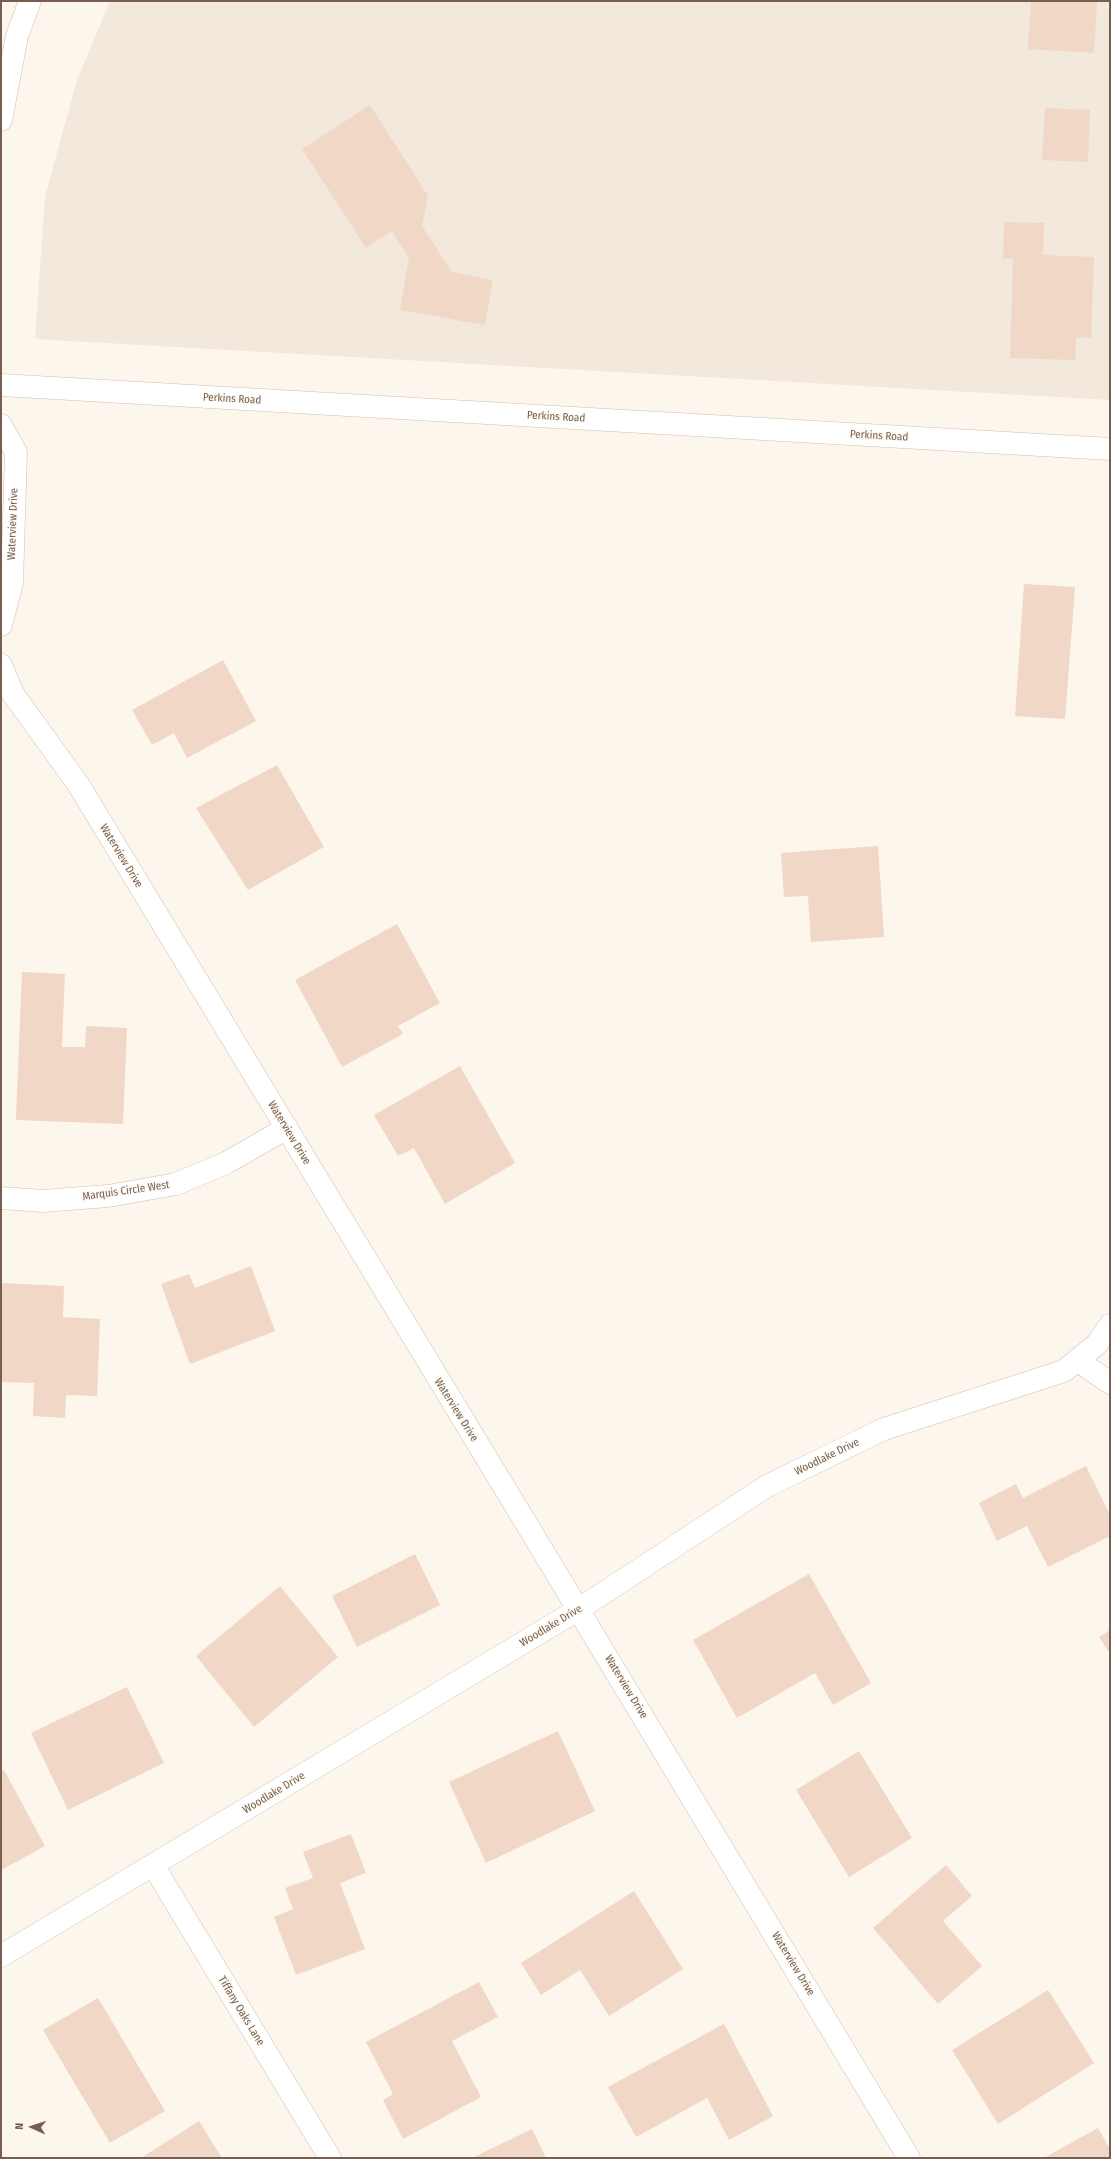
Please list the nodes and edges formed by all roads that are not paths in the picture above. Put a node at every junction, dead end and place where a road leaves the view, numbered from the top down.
1 (30, 1) edge
2 (1, 120) edge
3 (1, 385) edge
4 (1, 425) edge
5 (1110, 449) edge
6 (1, 625) edge
7 (1, 665) edge
8 (7, 694) edge
9 (287, 1128) junction
10 (1, 1198) edge
11 (1110, 1325) edge
12 (1078, 1360) junction
13 (1110, 1383) edge
14 (579, 1609) junction
15 (153, 1865) junction
16 (1, 1956) edge
17 (330, 2158) edge
18 (909, 2158) edge

1 - 2 street
3 - 5 street, Perkins Road
4 - 6 street, Waterview Drive
7 - 8 street, Waterview Drive
8 - 9 street, Waterview Drive
9 - 10 street, Marquis Circle West
9 - 14 street, Waterview Drive
11 - 12 street, Woodlake Drive
12 - 13 street
12 - 14 street, Woodlake Drive
14 - 15 street, Woodlake Drive
14 - 18 street, Waterview Drive
15 - 16 street, Woodlake Drive
15 - 17 street, Tiffany Oaks Lane

